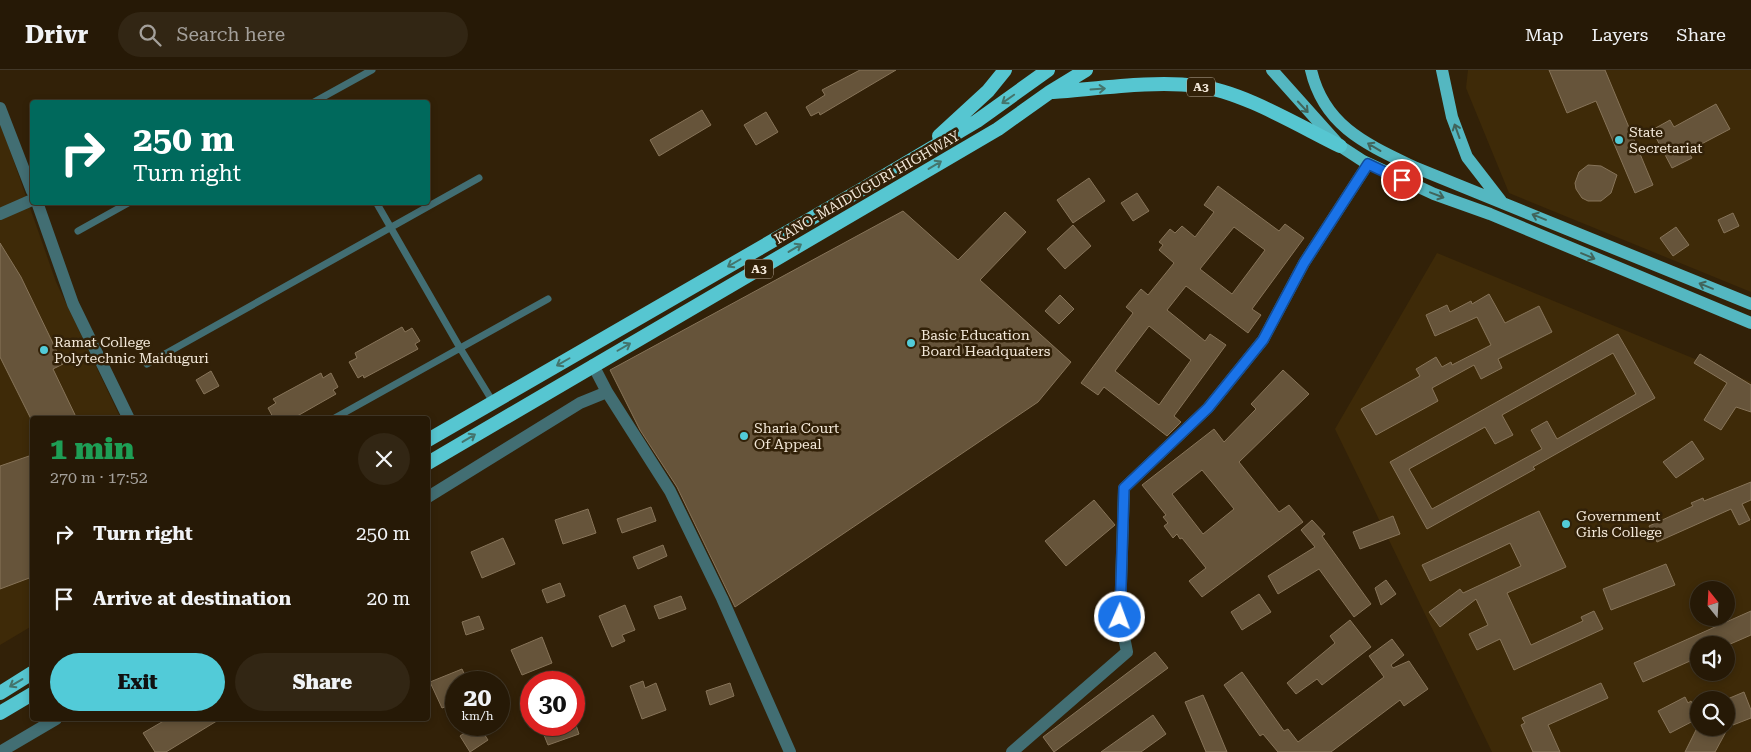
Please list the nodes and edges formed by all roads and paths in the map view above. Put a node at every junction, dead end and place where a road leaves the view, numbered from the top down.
1 (372, 70) edge
2 (1006, 70) edge
3 (1048, 70) edge
4 (1086, 70) edge
5 (1272, 70) edge
6 (1310, 70) edge
7 (1442, 70) edge
8 (1050, 92) junction
9 (321, 100) edge
10 (0, 108) edge
11 (1340, 146) junction
12 (917, 157) junction
13 (1368, 164) junction
14 (478, 178) dead end
15 (30, 186) edge
16 (30, 201) edge
17 (1501, 202) junction
18 (38, 205) edge
19 (125, 205) edge
20 (378, 205) edge
21 (0, 214) edge
22 (390, 228) junction
23 (78, 231) dead end
24 (548, 299) dead end
25 (1751, 304) edge
26 (1751, 323) edge
27 (460, 348) junction
28 (147, 364) dead end
29 (593, 365) junction
30 (606, 392) junction
31 (493, 402) junction
32 (128, 416) edge
33 (338, 416) edge
34 (430, 439) edge
35 (430, 462) edge
36 (430, 496) edge
37 (30, 674) edge
38 (0, 693) edge
39 (30, 695) edge
40 (0, 713) edge
41 (53, 721) edge
42 (0, 752) edge
43 (790, 752) edge
44 (1012, 752) edge

1 - 9 lane
2 - 12 highway, A3
3 -> 12 highway, KANO-MAIDUGURI HIGHWAY / A3
4 - 8 highway, KANO-MAIDUGURI HIGHWAY / A3
5 -> 11 main road
17 -> 6 main road
17 -> 7 main road
8 -> 11 highway, A3
29 -> 8 highway, KANO-MAIDUGURI HIGHWAY / A3
10 - 15 street
11 - 13 main road
12 -> 31 highway, KANO-MAIDUGURI HIGHWAY / A3
13 -> 26 main road
13 - 44 street
14 - 22 lane
16 - 21 street
25 -> 17 main road
18 - 32 street
19 - 23 lane
20 - 22 lane
22 - 27 lane
22 - 28 lane
24 - 27 lane
27 - 31 lane
27 - 33 lane
29 - 30 street
35 -> 29 highway, KANO-MAIDUGURI HIGHWAY / A3
30 - 36 street
30 - 43 street
31 - 34 highway, KANO-MAIDUGURI HIGHWAY / A3
37 -> 38 highway
39 - 40 highway
41 - 42 street

